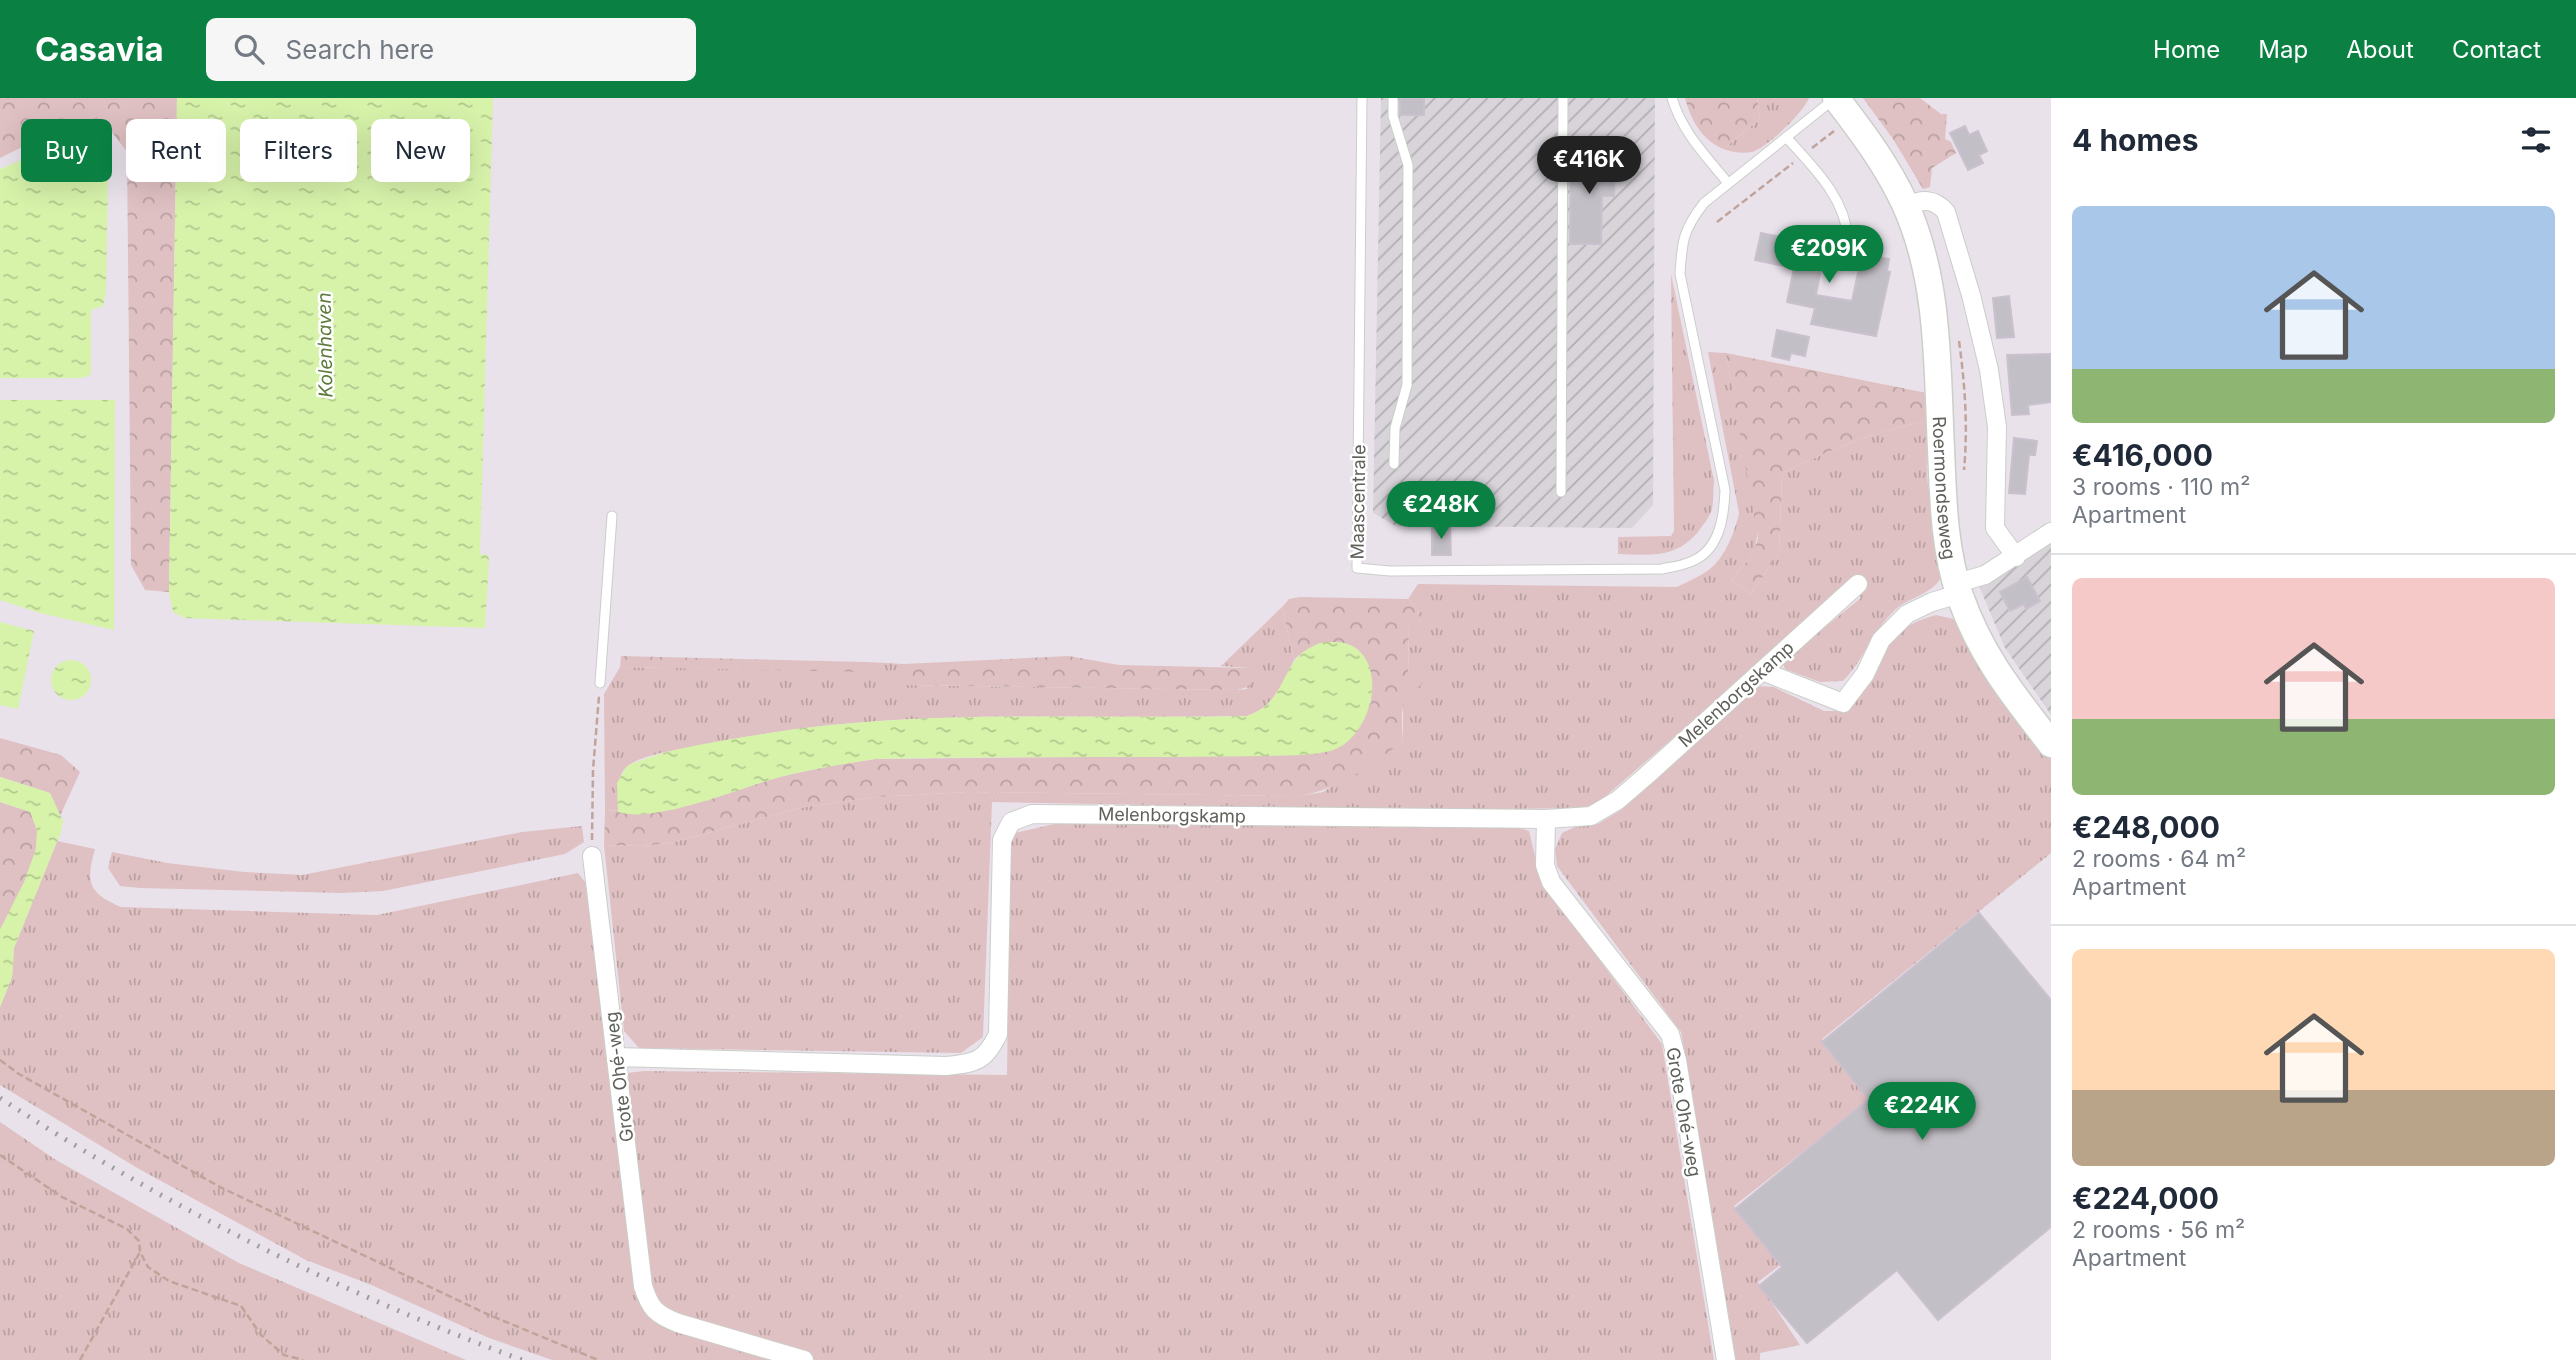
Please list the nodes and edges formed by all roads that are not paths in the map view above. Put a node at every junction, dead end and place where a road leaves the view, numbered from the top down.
1 (1362, 98) edge
2 (1393, 98) edge
3 (1563, 98) edge
4 (1672, 98) edge
5 (1841, 104) edge
6 (1786, 137) junction
7 (1728, 183) junction
8 (1906, 206) junction
9 (1848, 239) dead end
10 (1394, 464) dead end
11 (1561, 492) dead end
12 (612, 516) dead end
13 (2051, 532) edge
14 (2016, 557) junction
15 (1858, 584) dead end
16 (1958, 588) junction
17 (1762, 671) junction
18 (600, 683) road end
19 (2051, 744) edge
20 (1546, 819) junction
21 (592, 856) road end
22 (617, 1057) junction
23 (804, 1360) edge
24 (1726, 1360) edge

1 - 7 lane, Maascentrale
2 - 10 lane
3 - 11 lane
4 - 7 lane
5 - 6 lane
5 - 8 main road, Roermondseweg
6 - 7 lane
6 - 9 lane
8 - 14 street
8 - 16 main road, Roermondseweg
12 - 18 lane
13 - 14 street
14 - 16 street
15 - 17 street, Melenborgskamp
16 - 17 street
16 - 19 main road, Roermondseweg
17 - 20 street, Melenborgskamp
20 - 22 street, Melenborgskamp
20 - 24 street, Grote Ohé-weg
21 - 22 street, Grote Ohé-weg
22 - 23 street, Grote Ohé-weg

